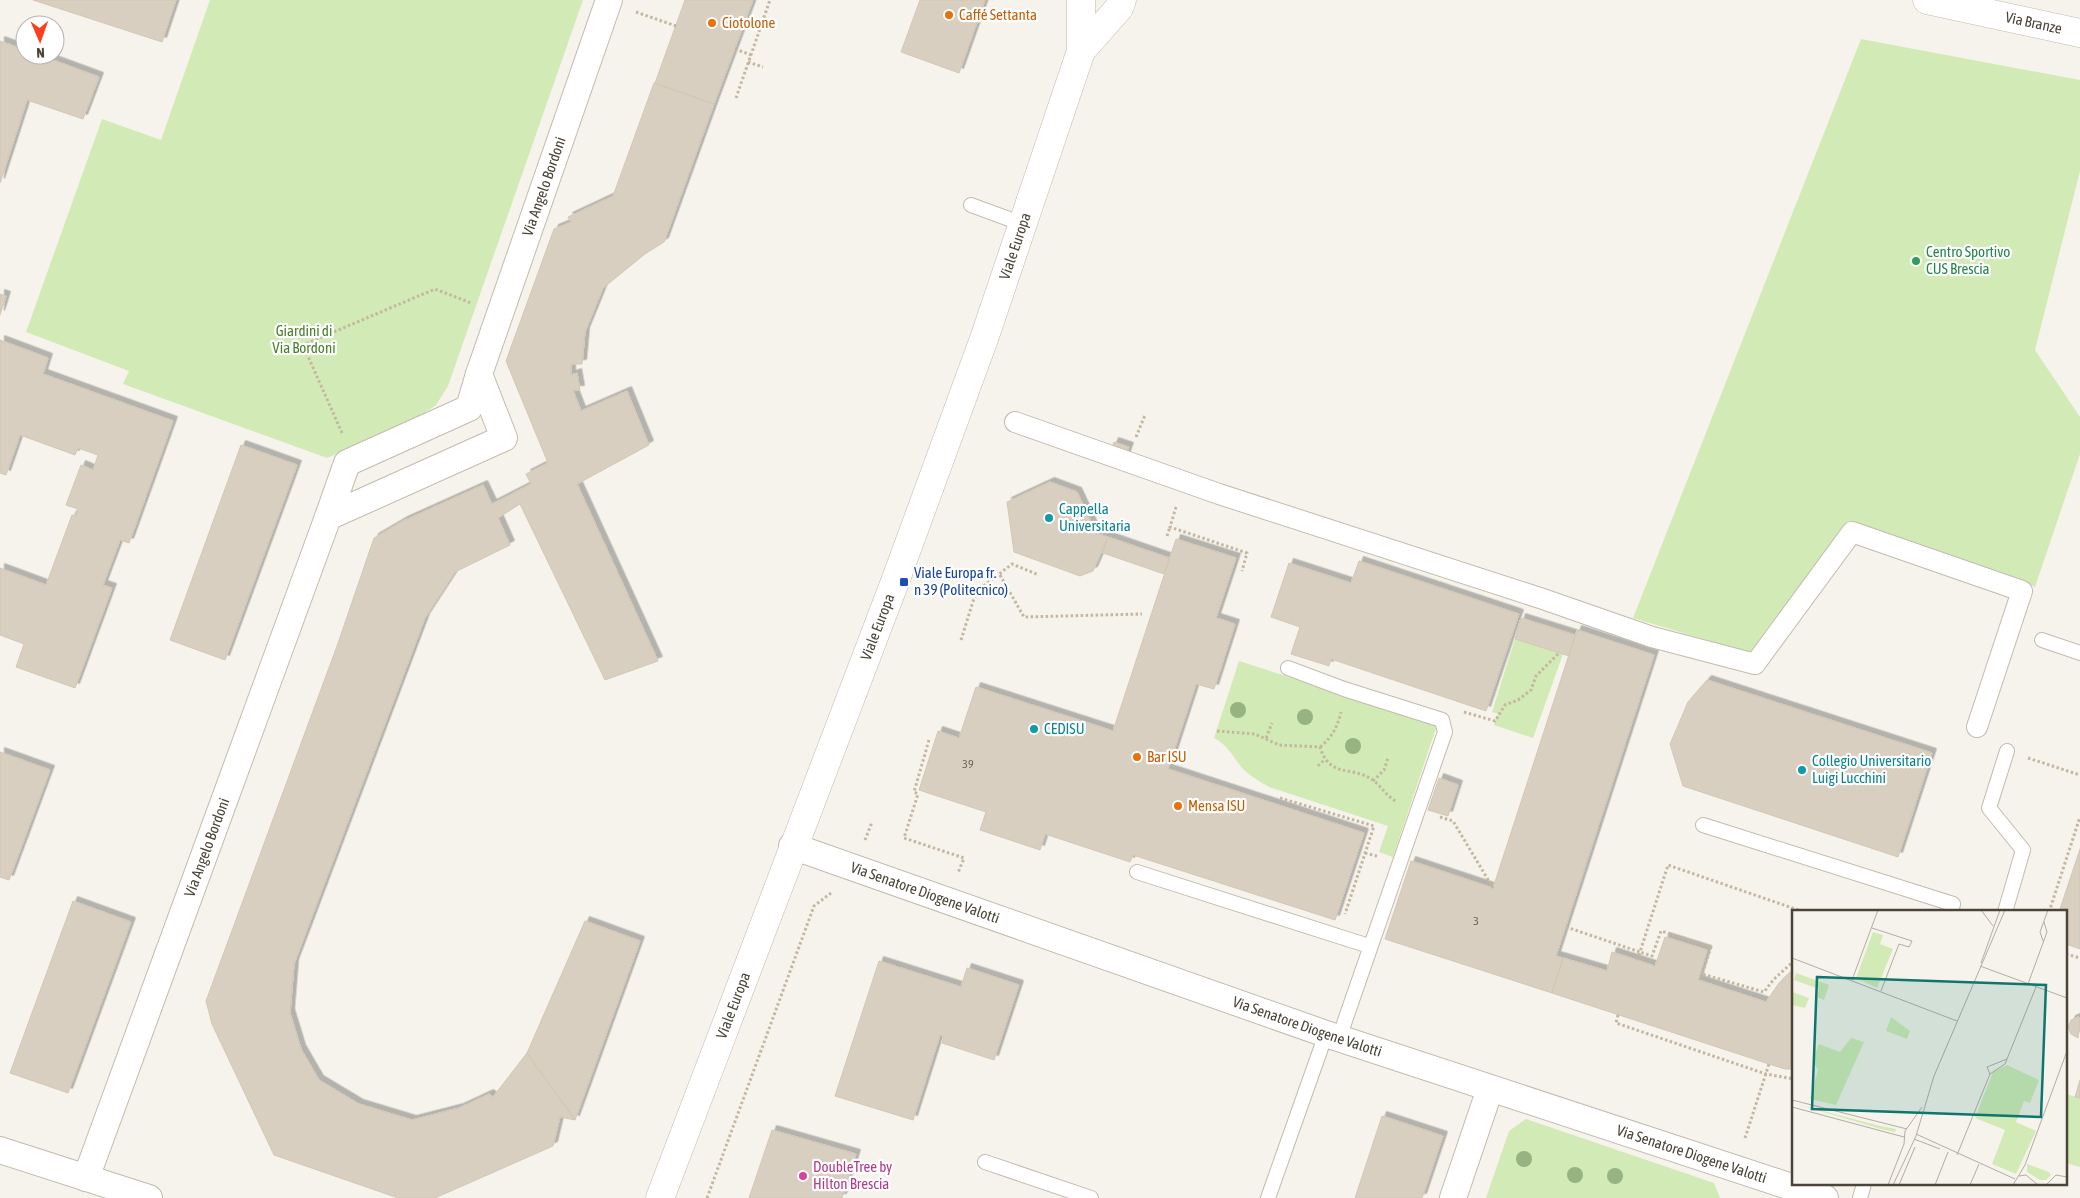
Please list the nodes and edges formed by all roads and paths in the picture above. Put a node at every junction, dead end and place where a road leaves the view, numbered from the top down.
1 (609, 0) edge
2 (770, 0) edge
3 (1081, 0) edge
4 (1122, 0) edge
5 (1927, 0) edge
6 (636, 12) dead end
7 (676, 26) dead end
8 (2080, 34) edge
9 (735, 49) dead end
10 (1081, 51) junction
11 (751, 55) junction
12 (748, 62) junction
13 (763, 67) dead end
14 (736, 98) dead end
15 (971, 205) dead end
16 (1023, 224) junction
17 (500, 314) junction
18 (479, 374) junction
19 (1145, 415) dead end
20 (1015, 422) dead end
21 (1136, 438) dead end
22 (354, 460) junction
23 (1185, 481) junction
24 (328, 517) junction
25 (1170, 527) junction
26 (1167, 536) dead end
27 (1242, 572) dead end
28 (1000, 575) junction
29 (1039, 575) dead end
30 (1142, 614) dead end
31 (960, 640) dead end
32 (2042, 640) dead end
33 (1559, 652) dead end
34 (2080, 653) edge
35 (1288, 668) dead end
36 (1344, 689) junction
37 (1442, 720) junction
38 (1272, 723) dead end
39 (1977, 727) dead end
40 (1217, 731) dead end
41 (1266, 738) junction
42 (929, 740) dead end
43 (1320, 747) junction
44 (2007, 751) joint
45 (1388, 758) dead end
46 (1324, 760) junction
47 (1318, 766) dead end
48 (2080, 776) edge
49 (1374, 781) junction
50 (1280, 798) dead end
51 (1425, 812) junction
52 (2080, 817) edge
53 (1703, 825) dead end
54 (792, 846) junction
55 (1137, 872) dead end
56 (957, 874) dead end
57 (1493, 888) dead end
58 (835, 893) dead end
59 (1798, 910) edge
60 (1951, 910) edge
61 (2005, 910) edge
62 (2051, 910) edge
63 (1566, 927) dead end
64 (1338, 936) junction
65 (1370, 946) junction
66 (1640, 952) junction
67 (1637, 960) dead end
68 (1792, 963) edge
69 (1618, 1015) dead end
70 (1332, 1036) junction
71 (1769, 1064) dead end
72 (1766, 1074) junction
73 (1792, 1078) edge
74 (1490, 1089) junction
75 (1745, 1138) dead end
76 (0, 1150) edge
77 (985, 1162) dead end
78 (86, 1178) junction
79 (1757, 1188) edge
80 (149, 1198) edge
81 (660, 1198) edge
82 (707, 1198) edge
83 (1091, 1198) edge
84 (1268, 1198) edge
85 (1453, 1198) edge
86 (1825, 1198) edge

1 - 17 street, Via Angelo Bordoni
2 - 11 path
3 - 10 street, Viale Europa
4 - 10 street, Viale Europa
5 - 8 street, Via Branze
6 - 7 path
9 - 11 path
10 - 16 street, Viale Europa
11 - 12 path
12 - 13 path
12 - 14 path
15 - 16 lane
16 - 54 street, Viale Europa
17 - 18 street, Via Angelo Bordoni
17 - 22 path
18 - 22 street, Via Angelo Bordoni
18 - 24 street
19 - 21 path
20 - 23 street
22 - 24 street, Via Angelo Bordoni
23 - 25 path
23 - 39 street
24 - 78 street, Via Angelo Bordoni
25 - 26 path
25 - 27 path
28 - 29 path
28 - 30 path
28 - 31 path
32 - 34 lane
33 - 37 path
35 - 36 lane
36 - 37 lane
36 - 43 path
37 - 51 lane
38 - 41 path
40 - 41 path
41 - 43 path
42 - 56 path
43 - 46 path
44 - 48 path
44 - 61 lane
45 - 49 path
46 - 47 path
46 - 49 path
49 - 51 path
50 - 64 path
51 - 57 path
51 - 65 lane
52 - 62 path
53 - 60 lane
54 - 70 street, Via Senatore Diogene Valotti
54 - 81 street, Viale Europa
55 - 64 lane
58 - 82 path
59 - 66 path
63 - 66 path
64 - 65 lane
65 - 70 lane
66 - 67 path
66 - 68 path
69 - 72 path
70 - 74 street, Via Senatore Diogene Valotti
70 - 84 lane
71 - 72 path
72 - 73 path
72 - 75 path
74 - 79 street, Via Senatore Diogene Valotti
74 - 85 street
76 - 78 street
77 - 83 lane
78 - 80 street
79 - 86 street, Via Senatore Diogene Valotti

